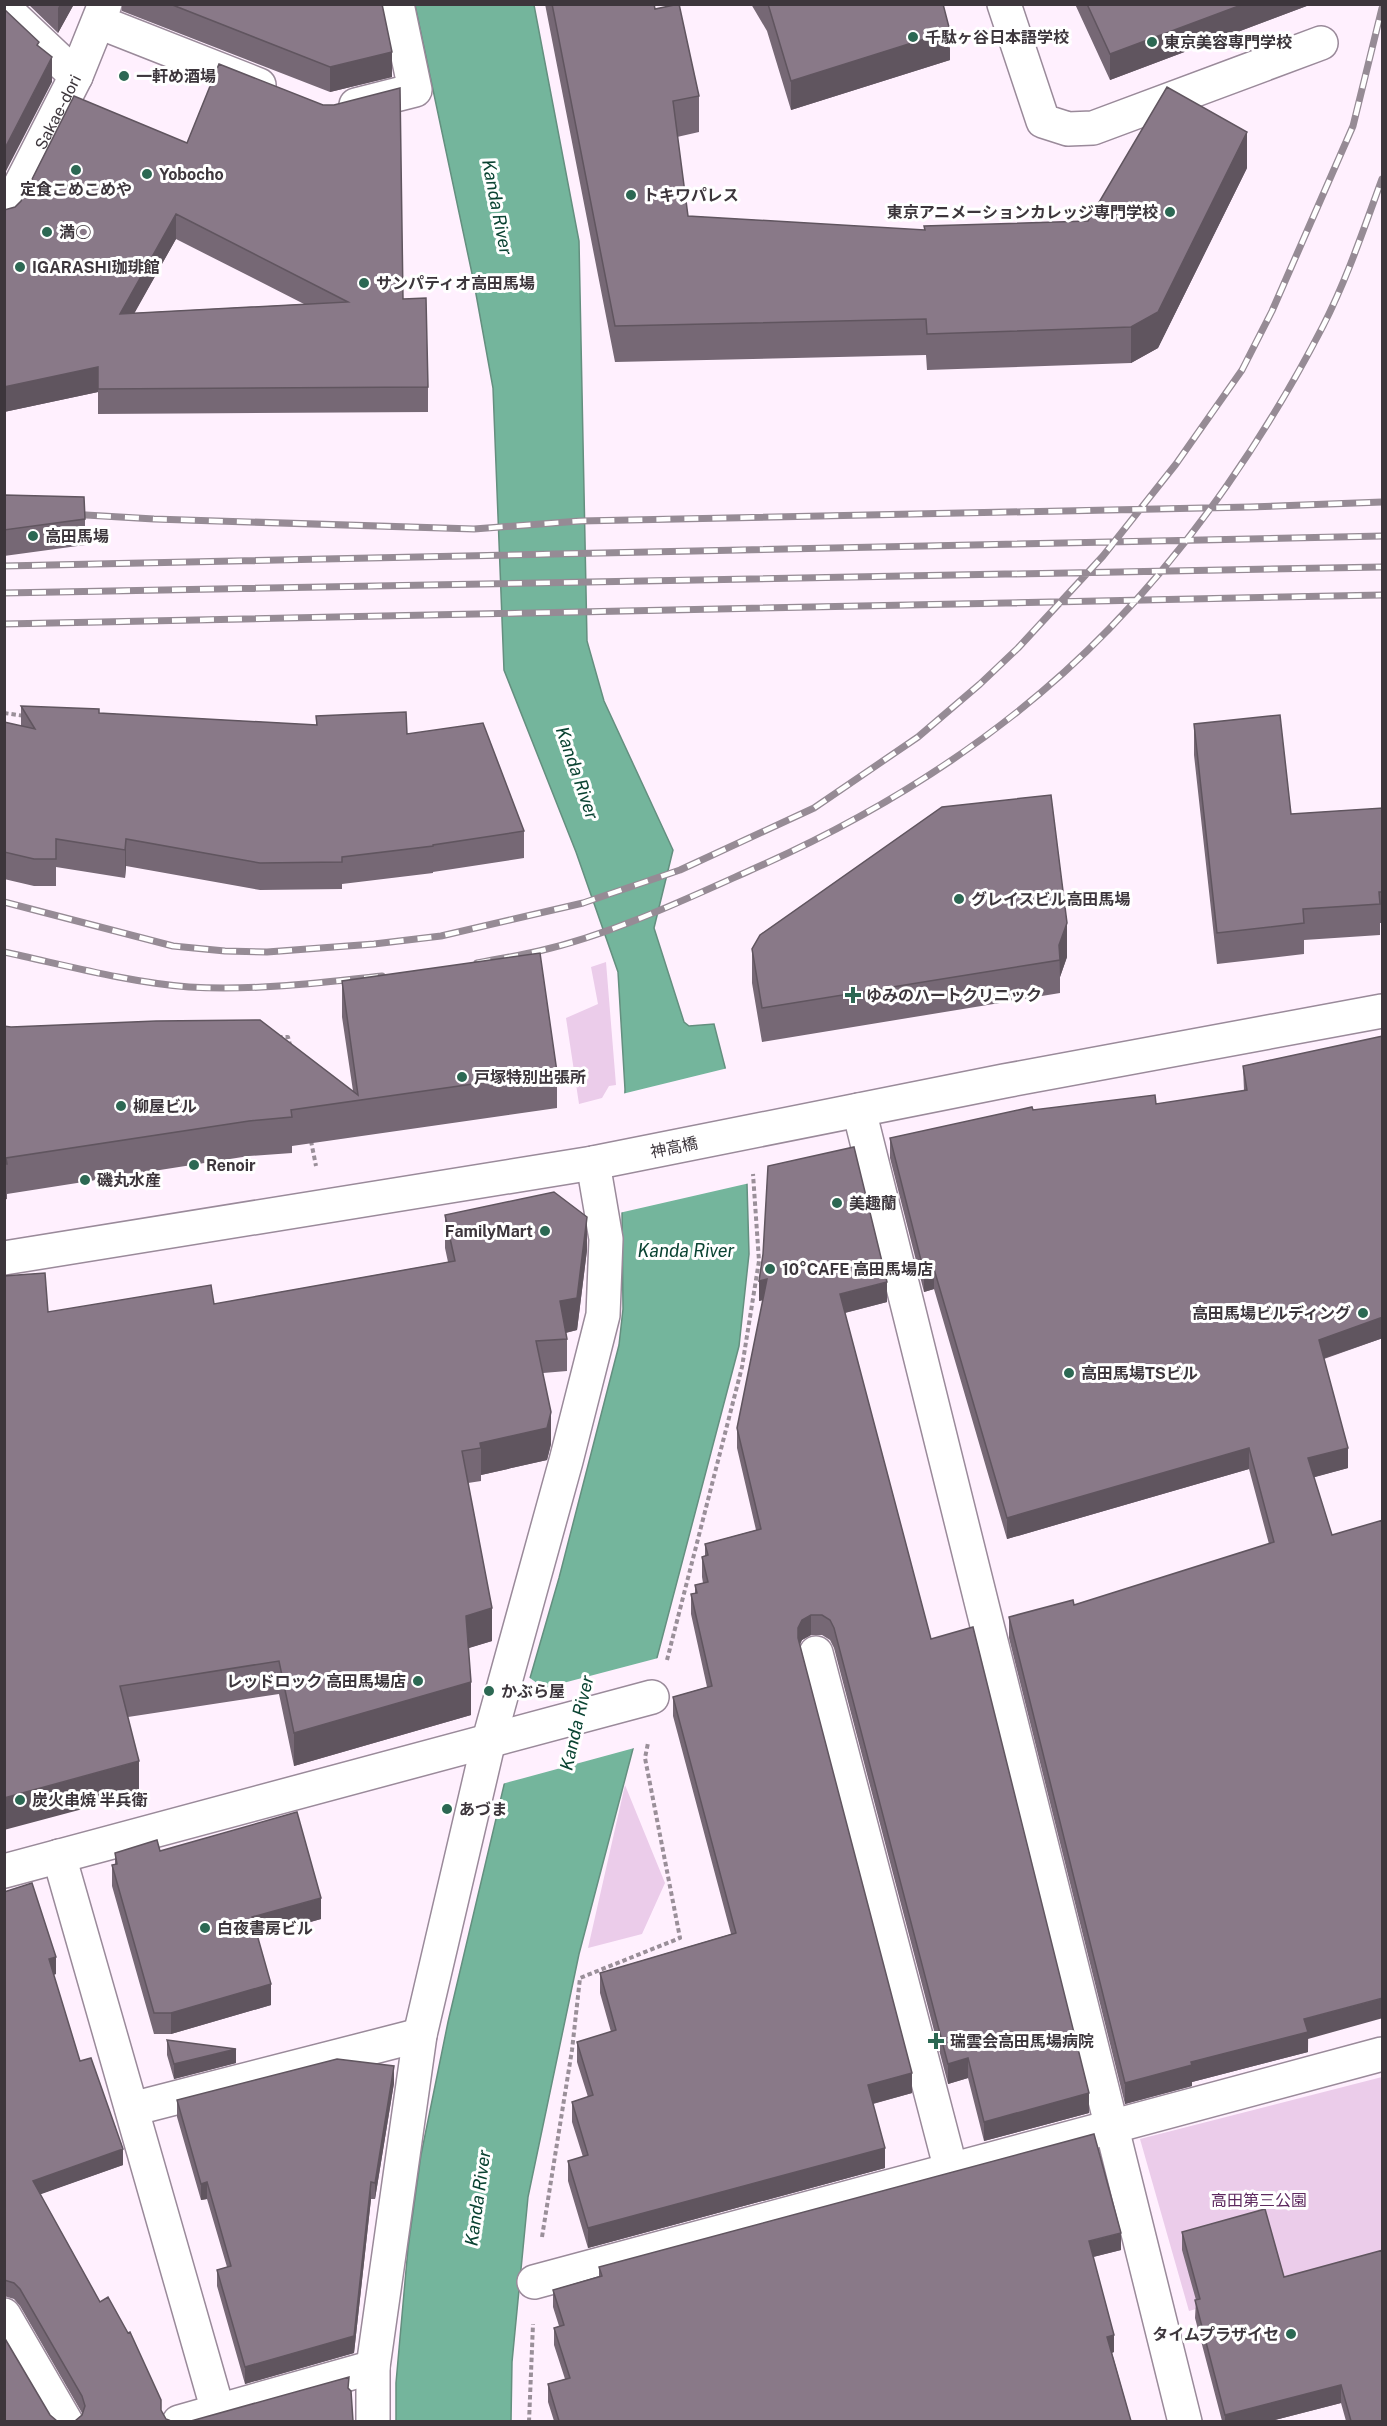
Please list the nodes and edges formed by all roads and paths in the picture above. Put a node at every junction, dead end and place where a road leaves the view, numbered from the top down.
1 (397, 4) edge
2 (1004, 4) edge
3 (4, 8) edge
4 (102, 13) edge
5 (1321, 43) dead end
6 (76, 76) junction
7 (285, 95) edge
8 (329, 112) edge
9 (4, 217) edge
10 (4, 714) edge
11 (35, 717) edge
12 (1383, 1011) edge
13 (277, 1037) edge
14 (291, 1048) edge
15 (859, 1110) junction
16 (746, 1132) junction
17 (310, 1136) edge
18 (599, 1162) junction
19 (317, 1169) dead end
20 (4, 1258) edge
21 (816, 1653) dead end
22 (658, 1684) joint
23 (501, 1737) junction
24 (649, 1737) dead end
25 (59, 1857) junction
26 (4, 1871) edge
27 (420, 2035) junction
28 (1383, 2054) edge
29 (132, 2109) junction
30 (1112, 2127) junction
31 (951, 2170) junction
32 (534, 2282) junction
33 (4, 2315) edge
34 (373, 2367) junction
35 (218, 2410) junction
36 (66, 2421) edge
37 (179, 2421) edge
38 (374, 2421) edge
39 (529, 2421) edge
40 (1185, 2421) edge

1 - 8 street
2 - 5 street
3 - 6 street
4 - 6 street, Sakae-dori
4 - 7 street
6 - 9 street, Sakae-dori
10 - 11 path
12 - 15 street, 神高橋
13 - 14 path
15 - 16 street, 神高橋
15 - 30 street
16 - 18 street, 神高橋
16 - 22 path
17 - 19 path
18 - 20 street, 神高橋
18 - 23 street
21 - 31 street
22 - 23 street
23 - 25 street
23 - 27 street
24 - 32 path
25 - 26 street
25 - 29 street
27 - 29 street
27 - 34 street
28 - 30 street
29 - 35 street
30 - 31 street
30 - 40 street
31 - 32 street
32 - 39 path
33 - 36 street
34 - 35 street
34 - 38 street
35 - 37 street

